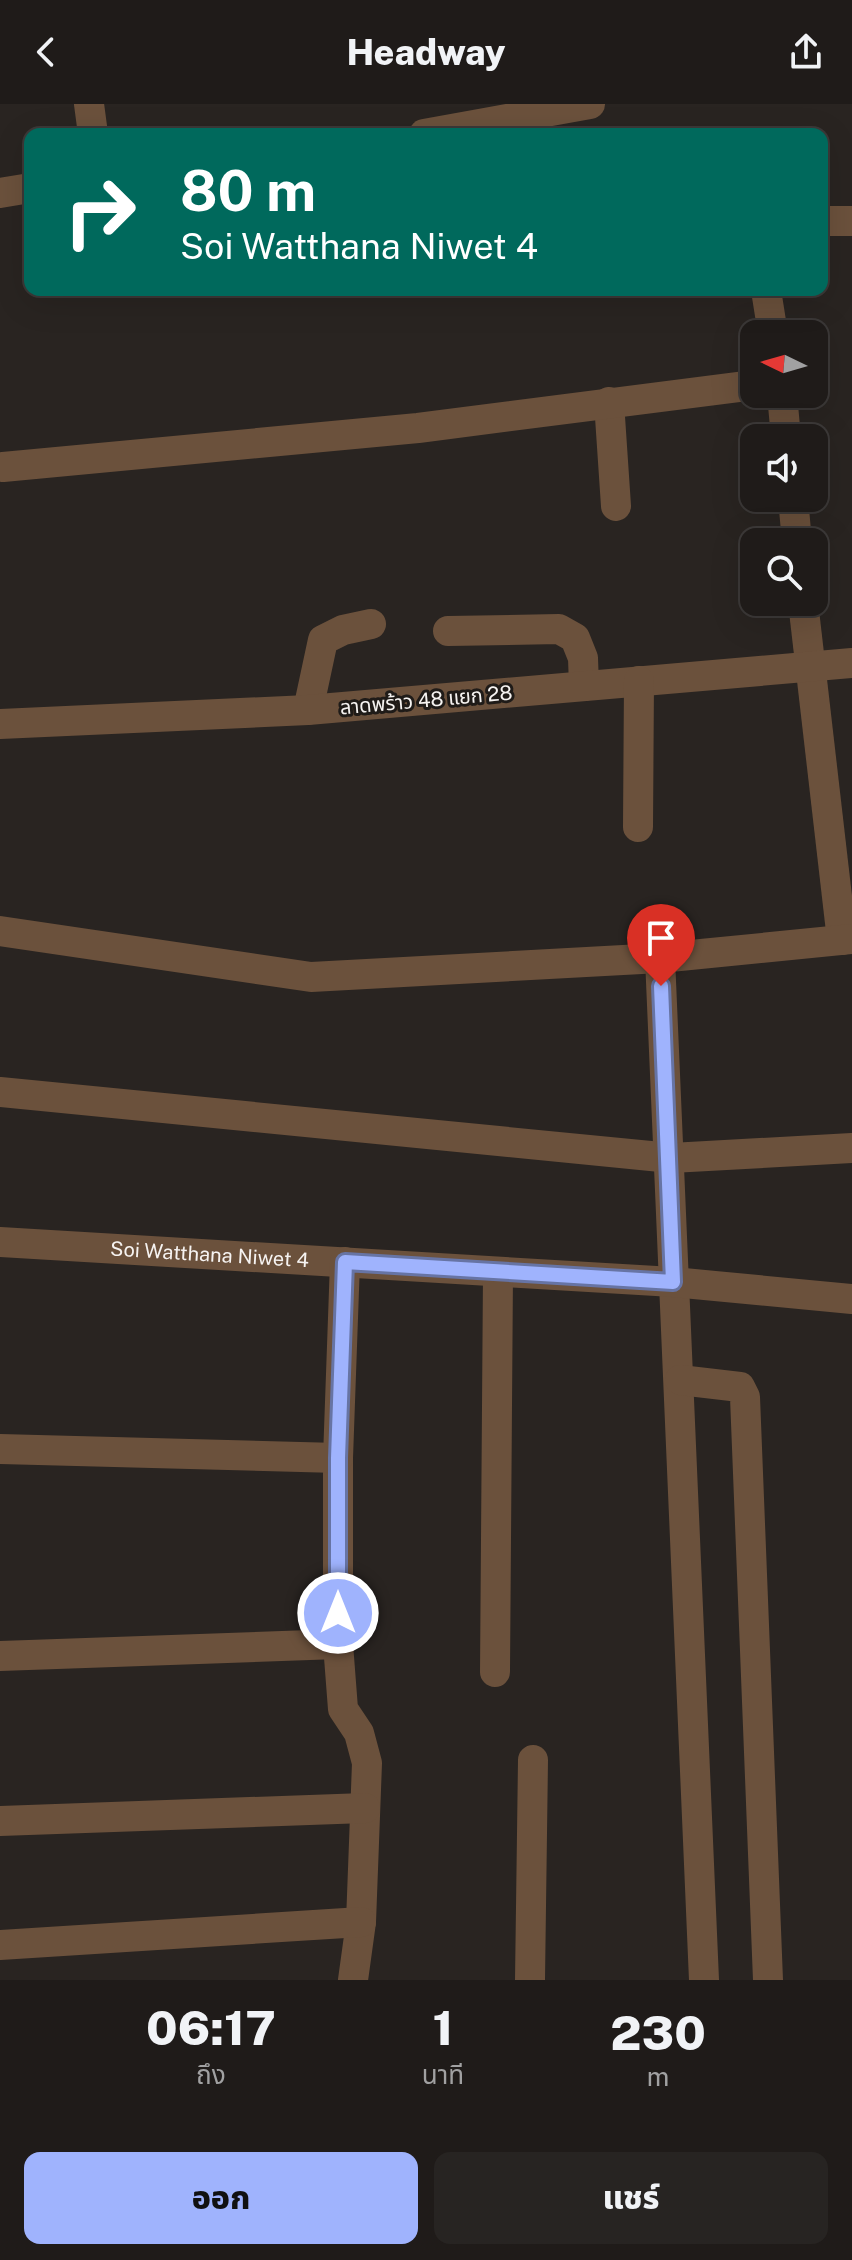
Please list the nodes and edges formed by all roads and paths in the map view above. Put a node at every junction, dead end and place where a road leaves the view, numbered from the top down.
1 (89, 104) edge
2 (590, 104) edge
3 (92, 128) edge
4 (457, 128) edge
5 (24, 189) edge
6 (0, 193) edge
7 (828, 221) edge
8 (852, 221) edge
9 (767, 296) edge
10 (771, 320) edge
11 (740, 387) edge
12 (609, 402) junction
13 (3, 467) dead end
14 (616, 506) dead end
15 (805, 616) edge
16 (371, 624) dead end
17 (448, 631) dead end
18 (852, 663) edge
19 (810, 666) junction
20 (639, 681) junction
21 (584, 686) junction
22 (308, 710) junction
23 (0, 724) edge
24 (638, 827) dead end
25 (0, 931) edge
26 (847, 939) edge
27 (660, 958) junction
28 (0, 1092) edge
29 (852, 1148) edge
30 (671, 1158) junction
31 (0, 1242) edge
32 (345, 1262) junction
33 (498, 1273) junction
34 (673, 1282) junction
35 (852, 1299) edge
36 (680, 1380) junction
37 (0, 1449) edge
38 (338, 1458) junction
39 (338, 1644) junction
40 (0, 1656) edge
41 (495, 1672) dead end
42 (533, 1760) dead end
43 (365, 1808) junction
44 (0, 1821) edge
45 (361, 1922) junction
46 (0, 1945) edge
47 (353, 1980) edge
48 (530, 1980) edge
49 (704, 1980) edge
50 (768, 1980) edge

1 - 3 street
2 - 4 street
5 - 6 street
7 - 8 street
9 - 10 street
11 - 12 street
12 - 13 street
12 - 14 street
15 - 19 street
16 - 22 street
17 - 21 street
18 - 19 street, ลาดพร้าว 48 แยก 28
19 - 20 street, ลาดพร้าว 48 แยก 28
19 - 26 street
20 - 21 street, ลาดพร้าว 48 แยก 28
20 - 24 street
21 - 22 street, ลาดพร้าว 48 แยก 28
22 - 23 street, ลาดพร้าว 48 แยก 28
25 - 27 street
26 - 27 street
27 - 30 street
28 - 30 street
29 - 30 street
30 - 34 street
31 - 32 street, Soi Watthana Niwet 4
32 - 33 street, Soi Watthana Niwet 4
32 - 38 street
33 - 34 street, Soi Watthana Niwet 4
33 - 41 street
34 - 35 street, Soi Watthana Niwet 4
34 - 36 street
36 - 49 street
36 - 50 street
37 - 38 street
38 - 39 street
39 - 40 street
39 - 43 street
42 - 48 street
43 - 44 street
43 - 45 street
45 - 46 street
45 - 47 street

